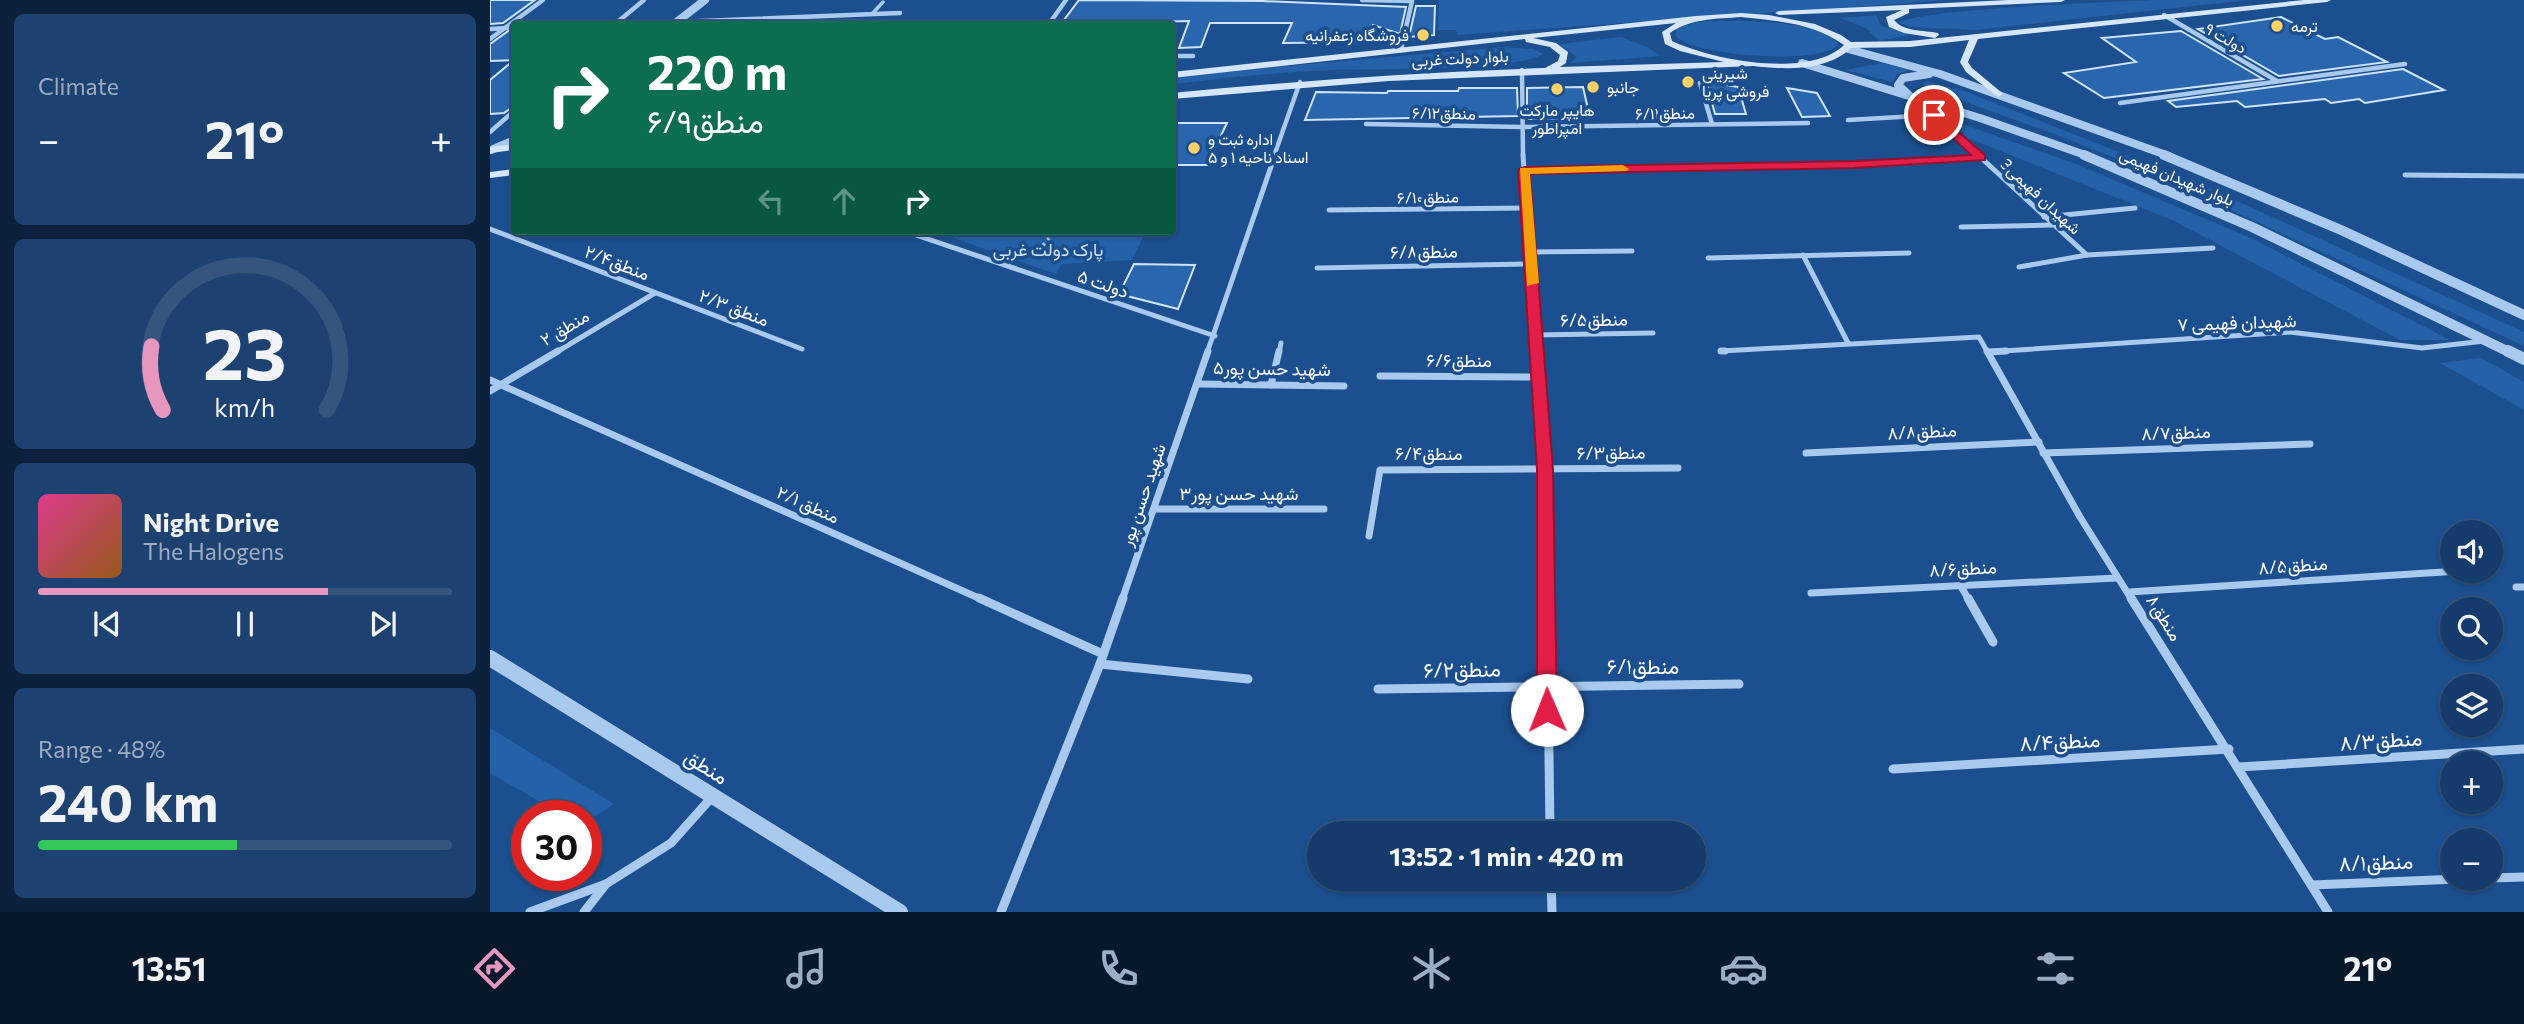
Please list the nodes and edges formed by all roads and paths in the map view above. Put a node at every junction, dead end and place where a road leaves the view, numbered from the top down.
1 (543, 0) edge
2 (644, 0) edge
3 (705, 0) edge
4 (1066, 0) edge
5 (1362, 0) edge
6 (1390, 0) edge
7 (2061, 0) edge
8 (2327, 0) edge
9 (1412, 1) edge
10 (883, 2) dead end
11 (1916, 8) junction
12 (900, 13) dead end
13 (872, 14) junction
14 (1741, 15) junction
15 (2164, 15) junction
16 (1696, 18) junction
17 (516, 21) edge
18 (618, 21) edge
19 (678, 21) edge
20 (719, 21) edge
21 (1051, 21) edge
22 (511, 25) edge
23 (511, 27) edge
24 (507, 28) junction
25 (490, 29) edge
26 (1518, 37) junction
27 (1975, 37) junction
28 (490, 40) edge
29 (1849, 47) junction
30 (1401, 50) junction
31 (1176, 56) edge
32 (1193, 56) dead end
33 (1802, 63) junction
34 (1751, 64) junction
35 (2405, 64) dead end
36 (1547, 69) junction
37 (1522, 70) junction
38 (1176, 75) edge
39 (1947, 76) junction
40 (1300, 82) junction
41 (2277, 82) junction
42 (1700, 83) dead end
43 (1998, 94) junction
44 (1176, 96) edge
45 (1914, 97) junction
46 (2120, 103) dead end
47 (511, 114) edge
48 (1934, 115) junction
49 (1848, 120) dead end
50 (1808, 123) dead end
51 (1366, 124) dead end
52 (1712, 124) junction
53 (1521, 127) junction
54 (490, 132) edge
55 (511, 141) edge
56 (511, 147) edge
57 (491, 150) edge
58 (1981, 158) junction
59 (1524, 170) junction
60 (511, 172) edge
61 (490, 175) edge
62 (2405, 175) dead end
63 (2524, 176) edge
64 (1527, 208) junction
65 (2135, 208) dead end
66 (1329, 210) dead end
67 (2043, 217) junction
68 (2053, 225) junction
69 (1961, 227) dead end
70 (490, 229) edge
71 (916, 235) edge
72 (1052, 235) edge
73 (2213, 248) dead end
74 (1632, 251) dead end
75 (1530, 252) junction
76 (1025, 253) dead end
77 (1909, 253) dead end
78 (1803, 255) junction
79 (2087, 255) junction
80 (1708, 258) dead end
81 (1531, 264) junction
82 (2019, 267) dead end
83 (1317, 268) dead end
84 (655, 293) junction
85 (2524, 315) edge
86 (1653, 333) dead end
87 (1536, 335) junction
88 (1215, 336) junction
89 (2487, 341) junction
90 (1281, 343) dead end
91 (1847, 343) junction
92 (802, 349) dead end
93 (1721, 351) dead end
94 (1987, 352) junction
95 (2524, 359) edge
96 (1380, 376) dead end
97 (1538, 377) junction
98 (490, 380) edge
99 (1199, 384) junction
100 (501, 385) junction
101 (1271, 385) junction
102 (1344, 386) dead end
103 (490, 391) edge
104 (2039, 442) junction
105 (2310, 444) dead end
106 (1806, 453) dead end
107 (2043, 453) junction
108 (1678, 468) dead end
109 (1545, 469) junction
110 (1154, 509) junction
111 (1324, 509) dead end
112 (1369, 536) dead end
113 (2440, 572) edge
114 (2117, 578) junction
115 (1960, 585) junction
116 (2129, 592) junction
117 (1811, 593) dead end
118 (1993, 642) dead end
119 (490, 657) edge
120 (1102, 659) junction
121 (1248, 679) dead end
122 (1739, 684) dead end
123 (1546, 685) junction
124 (1378, 689) dead end
125 (2228, 749) junction
126 (2524, 749) edge
127 (2239, 767) junction
128 (1893, 769) dead end
129 (713, 796) junction
130 (1550, 821) edge
131 (2524, 877) edge
132 (2503, 878) edge
133 (2440, 880) edge
134 (606, 884) junction
135 (2312, 885) junction
136 (1551, 891) edge
137 (530, 912) edge
138 (584, 912) edge
139 (900, 912) edge
140 (1001, 912) edge
141 (1552, 912) edge
142 (2328, 912) edge

1 - 17 street
2 - 18 street
3 - 19 street
4 - 21 street
5 - 6 street
6 - 9 street
7 - 11 main road
8 - 15 main road
9 - 30 street
10 - 13 lane
11 - 14 main road
11 - 27 main road
12 - 13 street
13 - 20 street
14 - 16 main road, بلوار دولت غربی
14 - 29 main road
15 - 27 main road
15 - 41 street, ۹ دولت
16 - 26 main road, بلوار دولت غربی
16 - 34 main road
22 - 24 street
23 - 24 street
24 - 25 street
24 - 28 street
26 - 30 main road, بلوار دولت غربی
26 - 36 main road
27 - 29 main road
27 - 43 main road
29 - 33 main road
29 - 39 street, بلوار شهیدان فهیمی
30 - 38 main road, بلوار دولت غربی
31 - 32 street
33 - 34 main road
33 - 45 street, بلوار شهیدان فهیمی
34 - 36 main road, بلوار دولت غربی
35 - 41 street
36 - 37 main road, بلوار دولت غربی
37 - 40 main road, بلوار دولت غربی
37 - 53 street
39 - 43 street, بلوار شهیدان فهیمی
39 - 45 street
40 - 44 main road, بلوار دولت غربی
40 - 88 street, شهید حسن پور
41 - 46 street
42 - 52 street
43 - 85 street, بلوار شهیدان فهیمی
45 - 48 street, 3شهیدان فهیمی
45 - 89 street, بلوار شهیدان فهیمی
47 - 54 street
48 - 49 street
48 - 58 street, 3شهیدان فهیمی
50 - 52 street, منطق۶/۱۱
51 - 53 street, منطق۶/۱۲
52 - 53 street, منطق۶/۱۱
53 - 59 street
55 - 57 street
56 - 57 main road
58 - 59 street
58 - 67 street, 3شهیدان فهیمی
59 - 64 street
60 - 61 main road
62 - 63 street
64 - 66 street, منطق۶/۱۰
64 - 75 street
65 - 67 street
67 - 68 street, 3شهیدان فهیمی
68 - 69 street
68 - 79 street, 3شهیدان فهیمی
70 - 84 street, منطق۲/۴
71 - 88 street, ۵ دولت
72 - 76 path
73 - 79 street
74 - 75 street
75 - 81 street
77 - 78 street
78 - 80 street
78 - 91 street
79 - 82 street
81 - 83 street, منطق۶/۸
81 - 87 street
84 - 92 street, منطق ۲/۳
84 - 100 street, منطق ۲
86 - 87 street, منطق۶/۵
87 - 97 street
88 - 99 street, شهید حسن پور
89 - 94 street, شهیدان فهیمی ۷
89 - 95 street, بلوار شهیدان فهیمی
90 - 101 street
91 - 93 street
91 - 94 street, منطق۸
94 - 104 street, منطق۸
96 - 97 street, منطق۶/۶
97 - 109 street
98 - 100 street, منطق ۲/۱
99 - 101 street, شهید حسن پور۵
99 - 110 street, شهید حسن پور
100 - 103 street, منطق ۲
100 - 120 street, منطق ۲/۱
101 - 102 street, شهید حسن پور۵
104 - 106 street, منطق۸/۸
104 - 107 street, منطق۸
105 - 107 street, منطق۸/۷
107 - 114 street, منطق۸
108 - 109 street, منطق۶/۳
109 - 112 street, منطق۶/۴
109 - 123 street
110 - 111 street, شهید حسن پور۳
110 - 120 street, شهید حسن پور
113 - 116 street, منطق۸/۵
114 - 115 street, منطق۸/۶
114 - 116 street, منطق۸
115 - 117 street, منطق۸/۶
115 - 118 street
116 - 125 street, منطق۸
119 - 129 street, منطق
120 - 121 street, منطق ۲/۱
120 - 140 street, شهید حسن پور
122 - 123 street, منطق۶/۱
123 - 124 street, منطق۶/۲
123 - 130 street
125 - 127 street, منطق۸
125 - 128 street, منطق۸/۴
126 - 127 street, منطق۸/۳
127 - 135 street, منطق۸
129 - 134 street
129 - 139 street, منطق
131 - 132 street
133 - 135 street, منطق۸/۱
134 - 137 street
134 - 138 street
135 - 142 street, منطق۸
136 - 141 street

